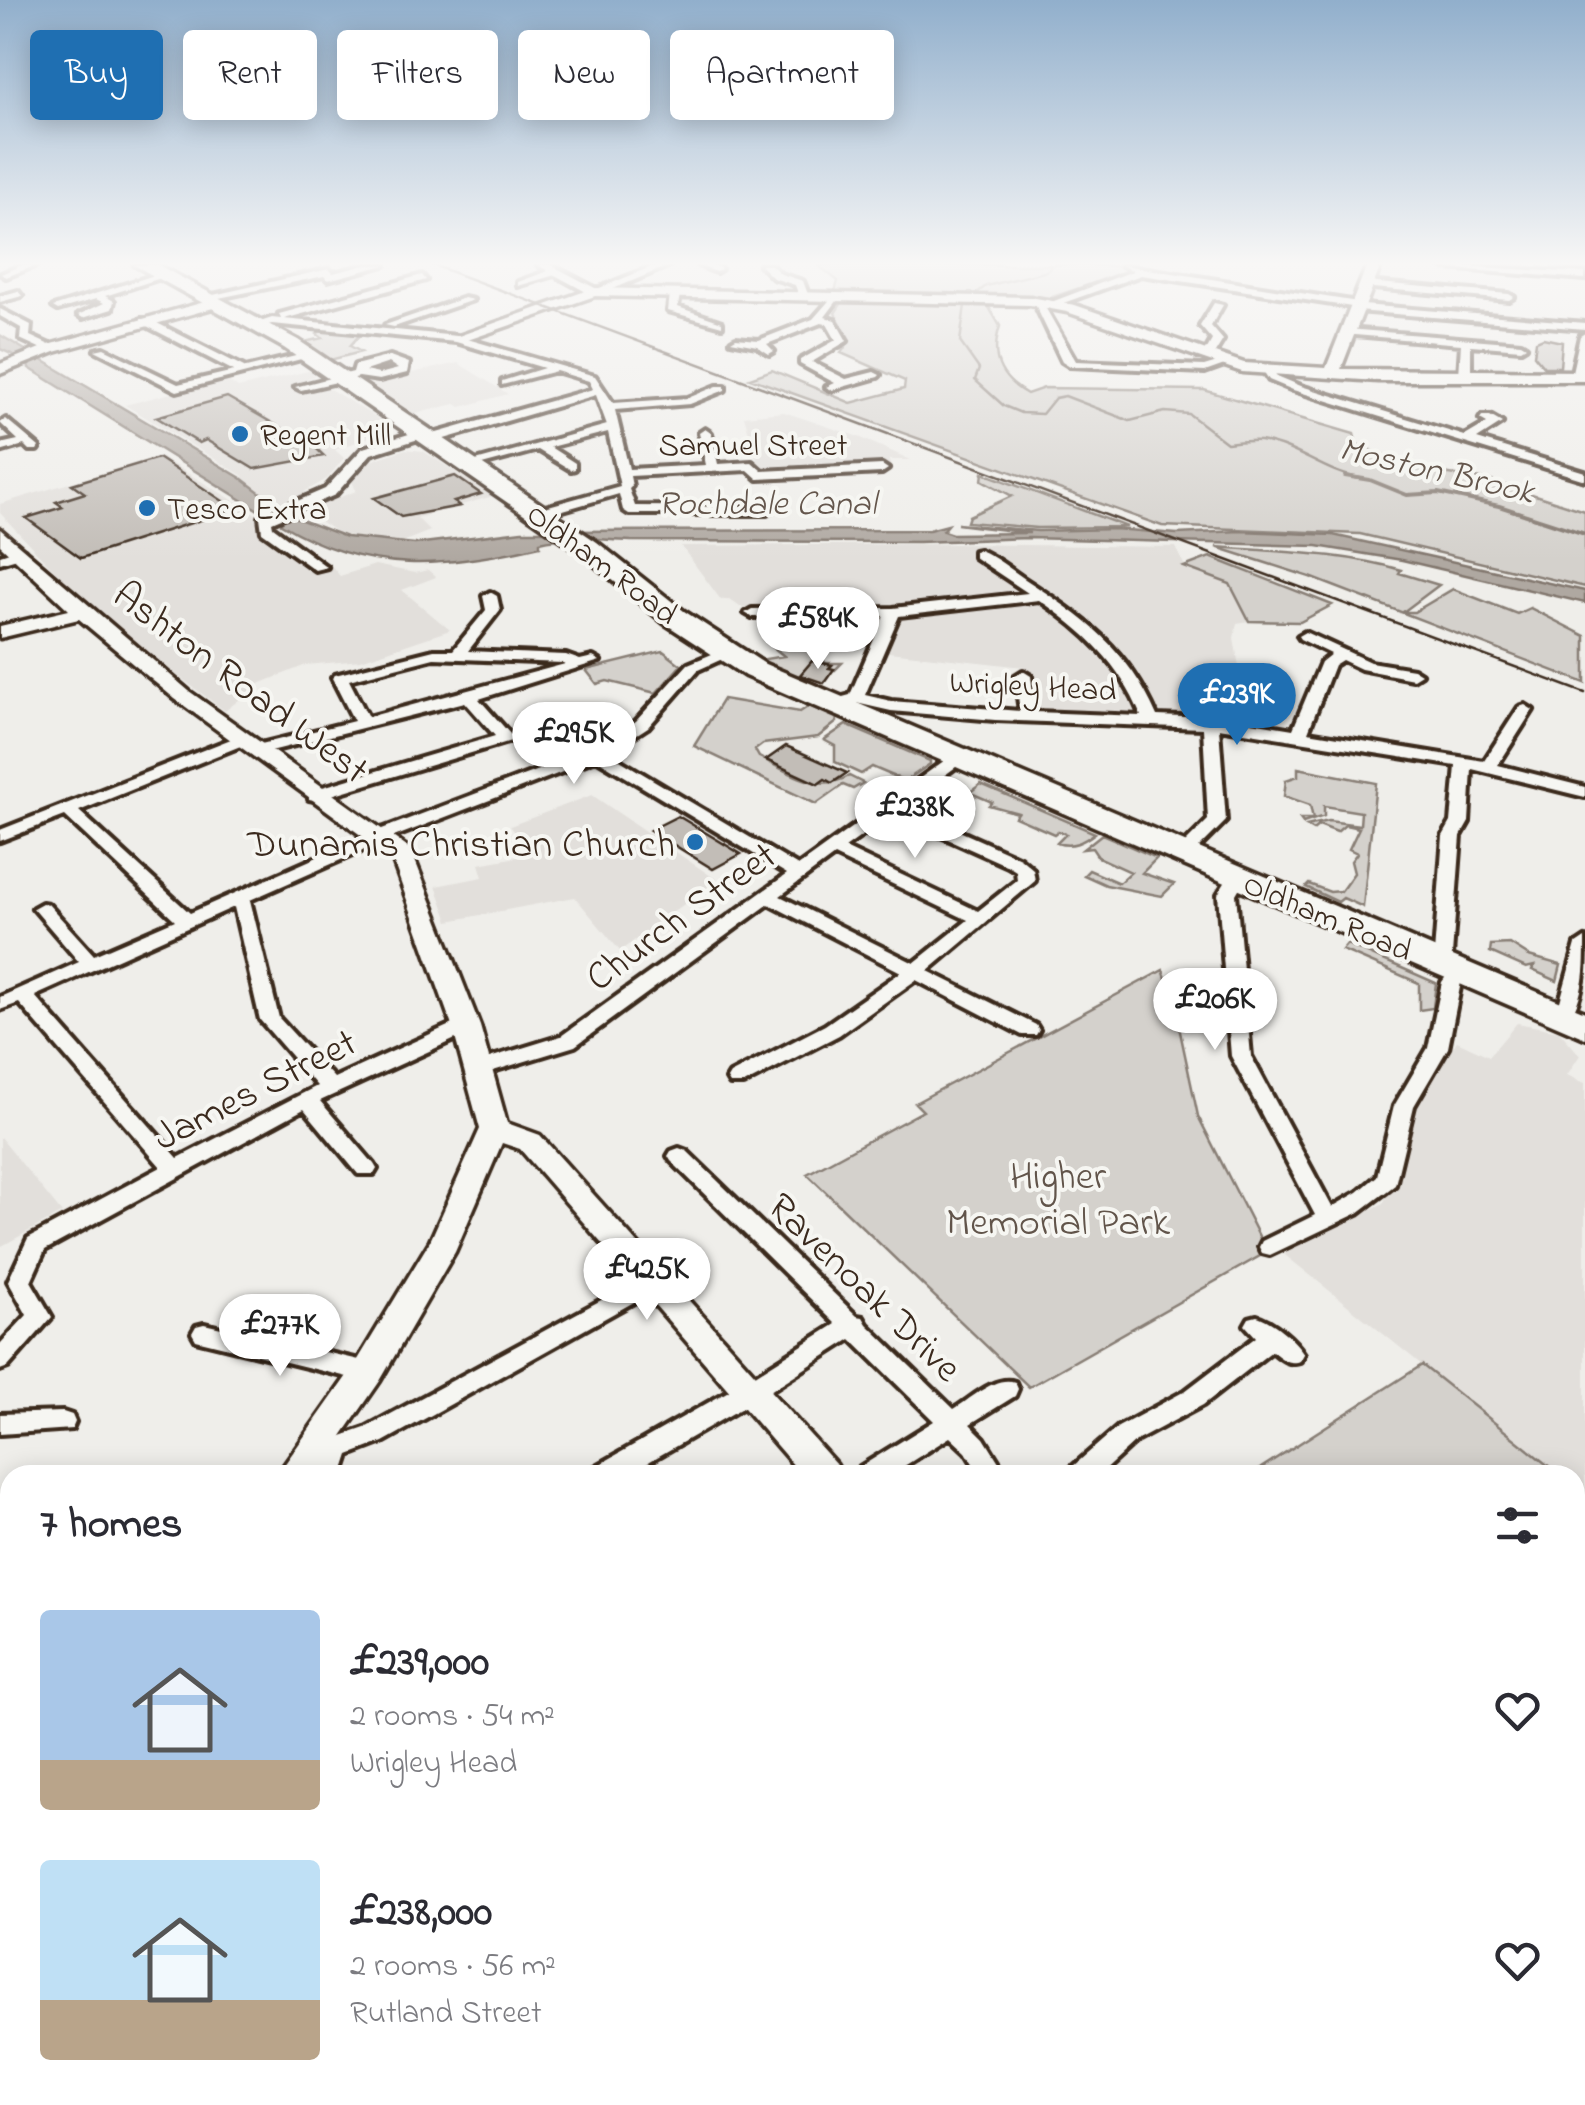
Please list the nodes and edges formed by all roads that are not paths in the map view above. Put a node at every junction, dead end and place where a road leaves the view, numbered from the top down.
1 (126, 363) edge
2 (228, 363) edge
3 (277, 363) edge
4 (323, 363) edge
5 (545, 363) edge
6 (805, 363) edge
7 (1073, 363) edge
8 (1224, 363) edge
9 (1226, 363) edge
10 (1335, 363) edge
11 (1465, 363) edge
12 (559, 367) junction
13 (1268, 369) junction
14 (243, 371) junction
15 (1332, 372) junction
16 (874, 375) dead end
17 (349, 376) junction
18 (1464, 376) junction
19 (1584, 379) edge
20 (506, 383) dead end
21 (595, 383) junction
22 (844, 383) junction
23 (301, 387) dead end
24 (721, 388) dead end
25 (828, 388) dead end
26 (608, 407) junction
27 (1486, 419) dead end
28 (6, 424) dead end
29 (614, 427) junction
30 (419, 432) junction
31 (706, 433) dead end
32 (1466, 440) junction
33 (388, 444) joint
34 (539, 446) junction
35 (0, 448) edge
36 (1585, 460) edge
37 (468, 465) junction
38 (571, 466) dead end
39 (713, 468) junction
40 (882, 470) dead end
41 (1568, 471) junction
42 (624, 473) junction
43 (1585, 476) edge
44 (620, 490) junction
45 (766, 510) dead end
46 (539, 514) junction
47 (0, 534) edge
48 (979, 554) dead end
49 (9, 556) edge
50 (320, 567) dead end
51 (490, 596) dead end
52 (1038, 596) junction
53 (85, 612) junction
54 (893, 612) junction
55 (752, 613) dead end
56 (0, 632) edge
57 (1304, 636) dead end
58 (724, 653) junction
59 (458, 654) junction
60 (1340, 656) junction
61 (1413, 674) dead end
62 (1024, 676) dead end
63 (469, 697) junction
64 (863, 708) junction
65 (1525, 710) dead end
66 (1028, 716) junction
67 (1151, 720) junction
68 (1211, 723) junction
69 (364, 724) junction
70 (1298, 736) junction
71 (249, 745) junction
72 (597, 753) junction
73 (958, 758) junction
74 (1464, 763) junction
75 (1488, 767) junction
76 (1585, 792) edge
77 (315, 795) junction
78 (891, 806) junction
79 (66, 809) junction
80 (0, 836) edge
81 (380, 836) junction
82 (832, 848) junction
83 (1184, 854) junction
84 (796, 872) junction
85 (1236, 877) junction
86 (767, 896) junction
87 (241, 900) junction
88 (42, 908) dead end
89 (979, 918) junction
90 (186, 920) junction
91 (1585, 944) edge
92 (90, 963) junction
93 (1448, 968) junction
94 (916, 972) junction
95 (22, 994) junction
96 (0, 1004) edge
97 (1573, 1021) edge
98 (466, 1026) junction
99 (1029, 1030) dead end
100 (480, 1068) junction
101 (737, 1080) dead end
102 (331, 1088) junction
103 (307, 1099) junction
104 (494, 1129) junction
105 (678, 1156) dead end
106 (366, 1169) dead end
107 (176, 1170) junction
108 (1326, 1216) junction
109 (1270, 1246) dead end
110 (651, 1282) junction
111 (855, 1324) junction
112 (204, 1333) dead end
113 (1274, 1339) dead end
114 (0, 1360) edge
115 (368, 1372) junction
116 (1006, 1389) dead end
117 (750, 1391) junction
118 (952, 1421) junction
119 (63, 1422) dead end
120 (0, 1424) edge
121 (328, 1447) junction
122 (307, 1465) edge
123 (330, 1465) edge
124 (621, 1465) edge
125 (815, 1465) edge
126 (884, 1465) edge
127 (988, 1465) edge
128 (1093, 1465) edge

1 - 14 street
2 - 14 street
3 - 14 street
4 - 17 highway, Oldham Road
5 - 12 street
6 - 22 street
7 - 8 street
9 - 13 street
10 - 15 street
11 - 18 street
12 - 20 street
12 - 21 street
13 - 15 street
13 - 32 street
15 - 18 street
16 - 22 street
17 - 23 street
17 - 30 highway, Oldham Road
18 - 19 street
21 - 26 street
21 - 30 street
22 - 25 street
24 - 26 street
26 - 29 street
27 - 32 street
28 - 35 street
29 - 34 street
29 - 42 street
30 - 33 highway
30 - 37 highway, Oldham Road
31 - 39 street
32 - 41 street
33 - 50 street
34 - 37 street
34 - 38 street
36 - 41 street
37 - 46 highway, Oldham Road
39 - 40 street, Samuel Street
39 - 42 street, Samuel Street
41 - 43 street
42 - 44 street
44 - 45 street
44 - 46 street
46 - 58 highway, Oldham Road
47 - 49 street, Ashton Road West
48 - 52 street
49 - 53 street, Ashton Road West
51 - 59 street
52 - 54 street
52 - 67 street
53 - 56 street
53 - 71 street, Ashton Road West
54 - 55 street
54 - 64 street
57 - 60 street
58 - 64 highway, Oldham Road
58 - 72 street
59 - 63 street
59 - 69 street
60 - 61 street
60 - 70 street
62 - 66 street
63 - 69 street
63 - 77 street
64 - 66 street, Wrigley Head
64 - 73 highway, Oldham Road
65 - 75 street
66 - 67 street, Wrigley Head
67 - 68 street, Wrigley Head
68 - 70 street, Wrigley Head
68 - 83 street
69 - 71 street
70 - 74 street, Wrigley Head
71 - 77 street, Ashton Road West
71 - 79 street
72 - 81 street
72 - 84 street
73 - 78 street, Church Street
73 - 83 highway, Oldham Road
74 - 75 street, Wrigley Head
74 - 93 street
75 - 76 street, Wrigley Head
77 - 81 street, Ashton Road West
78 - 82 street, Church Street
78 - 89 street
79 - 80 street
79 - 90 street
81 - 87 street
81 - 98 street, Ashton Road West
82 - 84 street, Church Street
82 - 89 street
83 - 85 highway, Oldham Road
84 - 86 street, Church Street
85 - 93 highway, Oldham Road
85 - 108 street
86 - 94 street
86 - 100 street, Church Street
87 - 90 street
87 - 102 street
88 - 92 street
89 - 94 street
90 - 92 street
91 - 97 street
92 - 95 street
93 - 97 highway, Oldham Road
93 - 108 street
94 - 99 street
94 - 101 street
95 - 96 street
95 - 107 street
98 - 100 street, Ashton Road West
98 - 102 street, James Street
100 - 104 street, Ashton Road West
102 - 103 street, James Street
103 - 106 street
103 - 107 street, James Street
104 - 110 street
104 - 115 street
105 - 111 street, Ravenoak Drive
107 - 114 street, James Street
108 - 109 street
110 - 117 street
110 - 121 street
111 - 117 street
111 - 118 street, Ravenoak Drive
112 - 115 street
113 - 128 street
115 - 121 street
116 - 118 street
117 - 124 street
117 - 125 street
118 - 126 street
118 - 127 street, Ravenoak Drive
119 - 120 street
121 - 122 street
121 - 123 street

